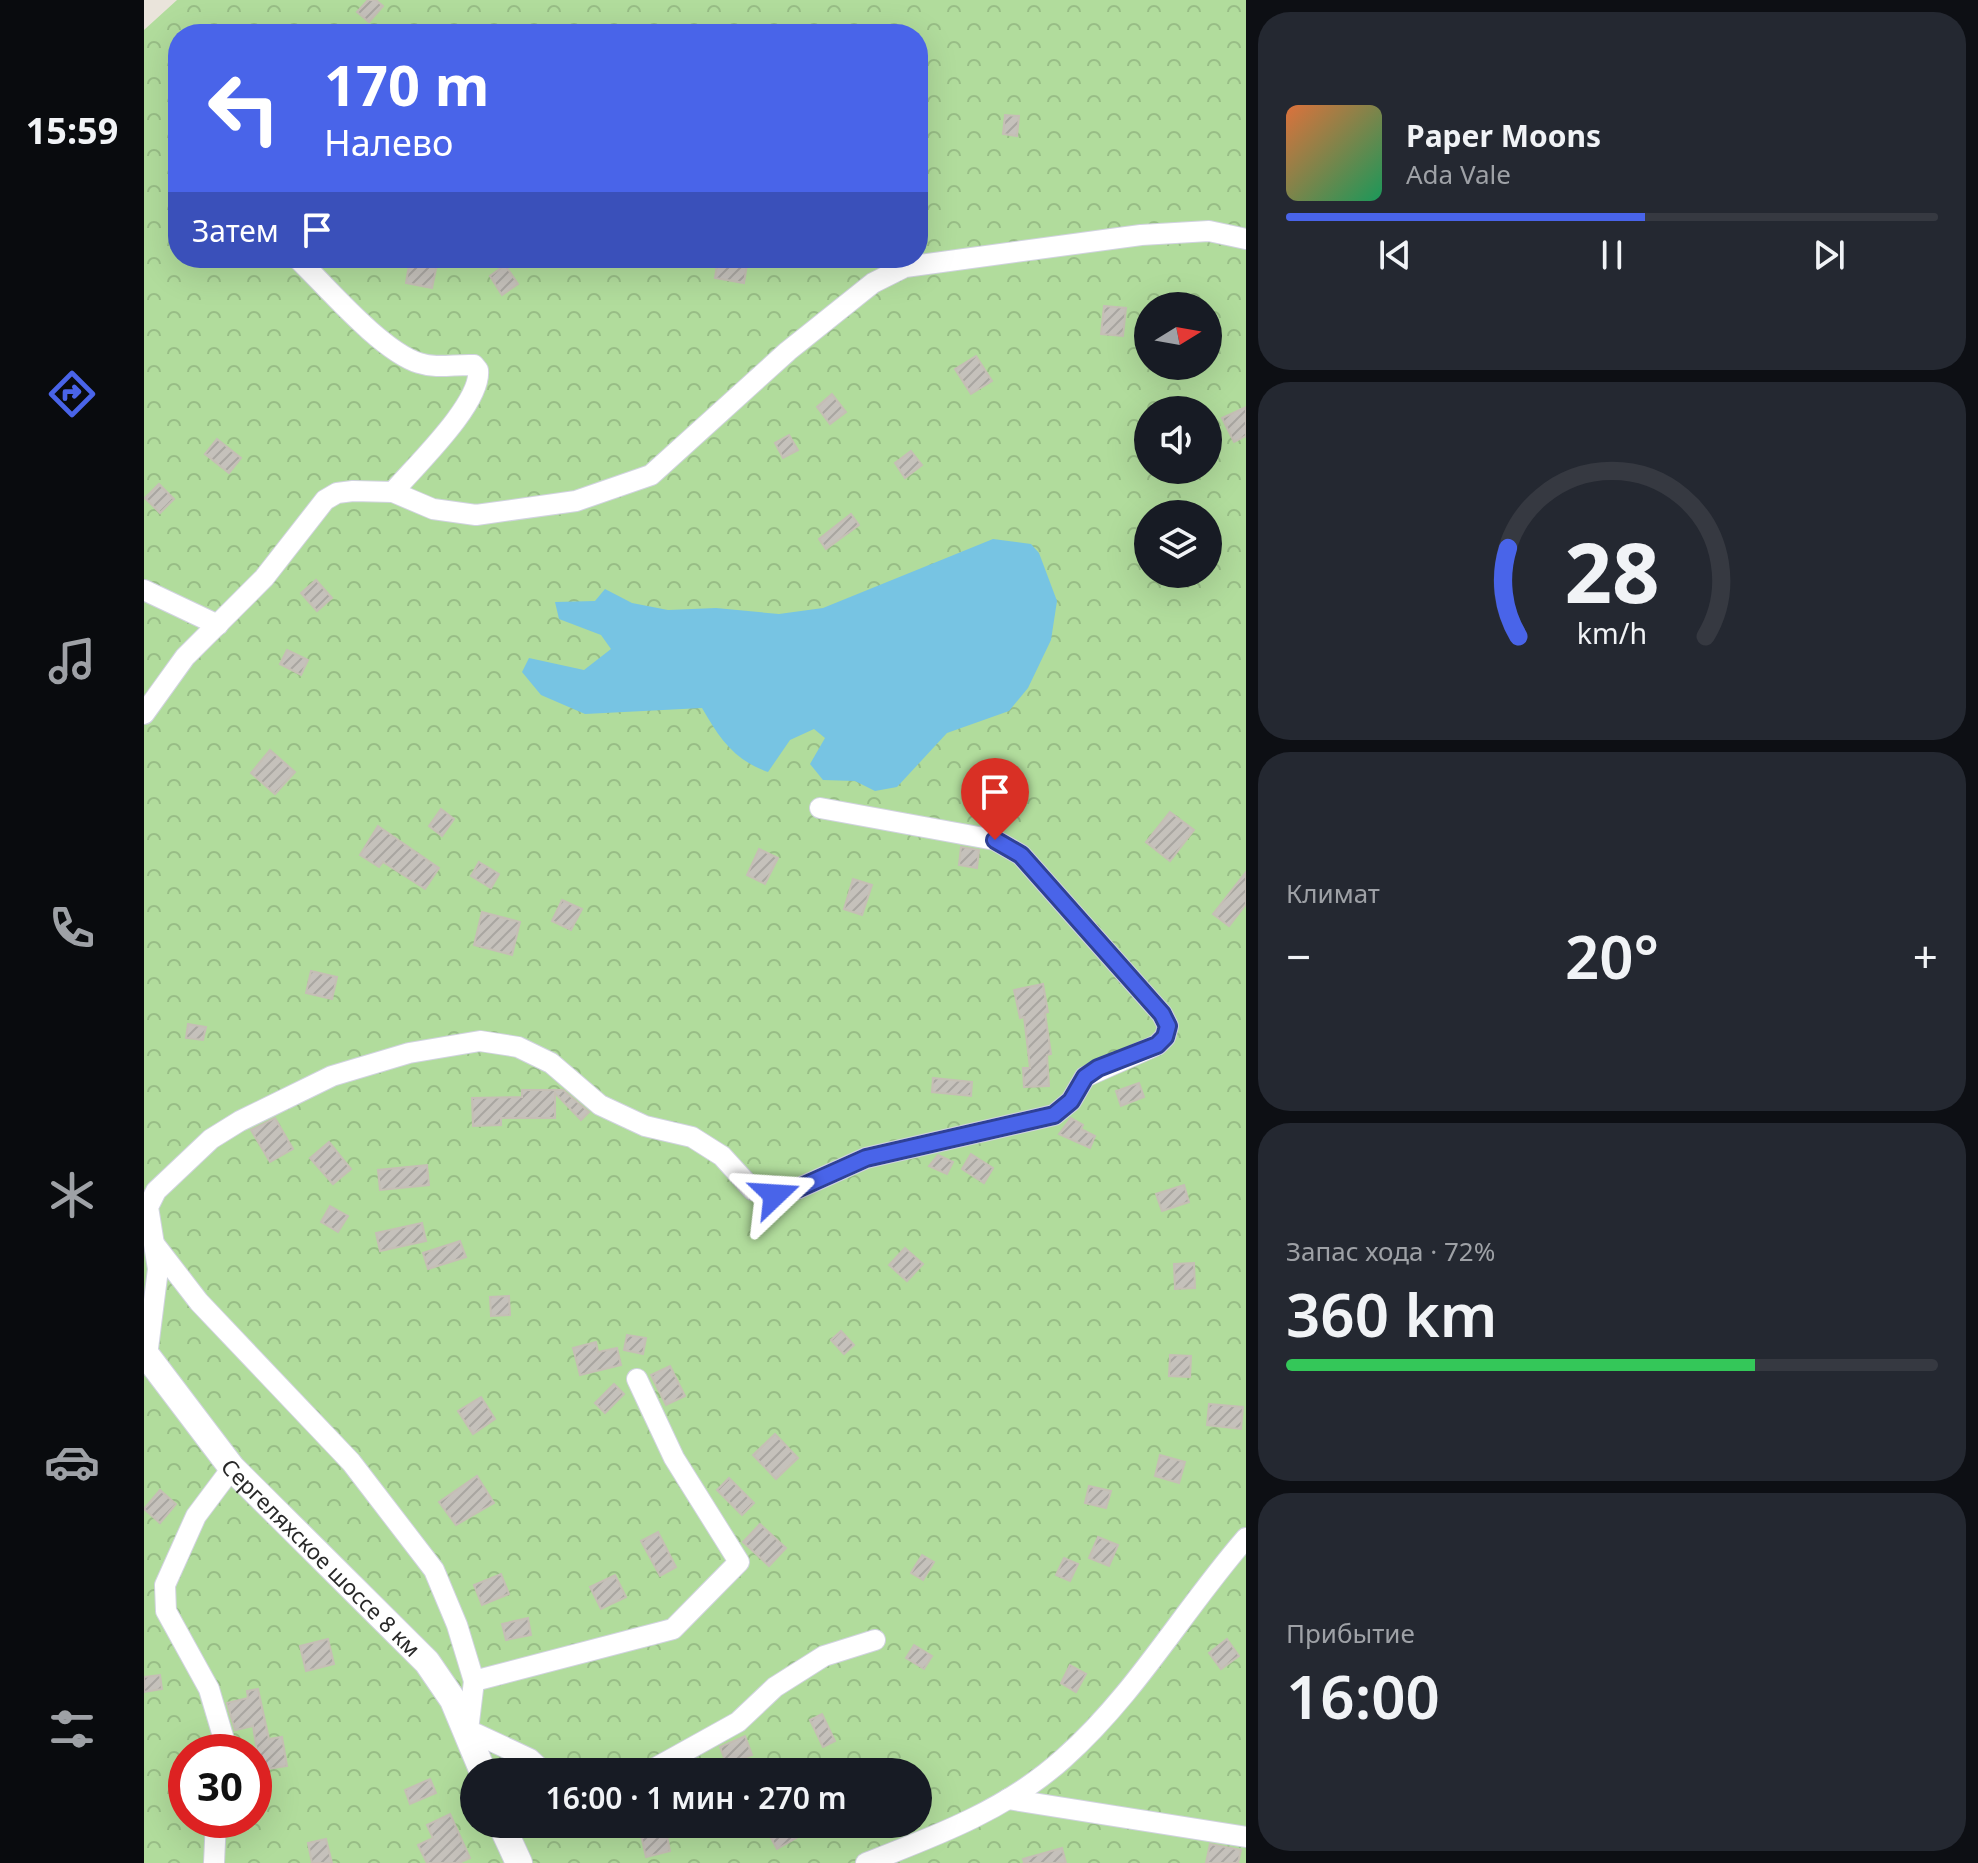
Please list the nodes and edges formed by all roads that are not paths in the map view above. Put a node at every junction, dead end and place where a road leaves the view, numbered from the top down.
1 (1246, 239) edge
2 (928, 264) edge
3 (307, 268) edge
4 (903, 268) edge
5 (393, 492) junction
6 (144, 590) edge
7 (218, 625) junction
8 (144, 714) edge
9 (820, 808) dead end
10 (148, 1235) edge
11 (146, 1354) edge
12 (637, 1379) dead end
13 (232, 1468) junction
14 (1246, 1538) edge
15 (875, 1640) dead end
16 (474, 1681) junction
17 (468, 1730) junction
18 (222, 1734) edge
19 (478, 1758) edge
20 (528, 1758) edge
21 (673, 1758) edge
22 (1008, 1799) junction
23 (1246, 1837) edge
24 (215, 1838) edge
25 (507, 1838) edge
26 (214, 1863) edge
27 (519, 1863) edge
28 (866, 1863) edge

1 - 2 street
3 - 5 street
4 - 5 street
5 - 7 street
6 - 7 street
7 - 8 street
9 - 10 street
10 - 11 street
10 - 16 street
11 - 13 main road, Сергеляхское шоссе 8 км
12 - 16 street
13 - 17 main road, Сергеляхское шоссе 8 км
13 - 18 street
14 - 22 street
15 - 21 street
16 - 17 street
17 - 19 main road, Сергеляхское шоссе 8 км
17 - 20 street
22 - 23 street
22 - 28 street
24 - 26 street
25 - 27 main road

